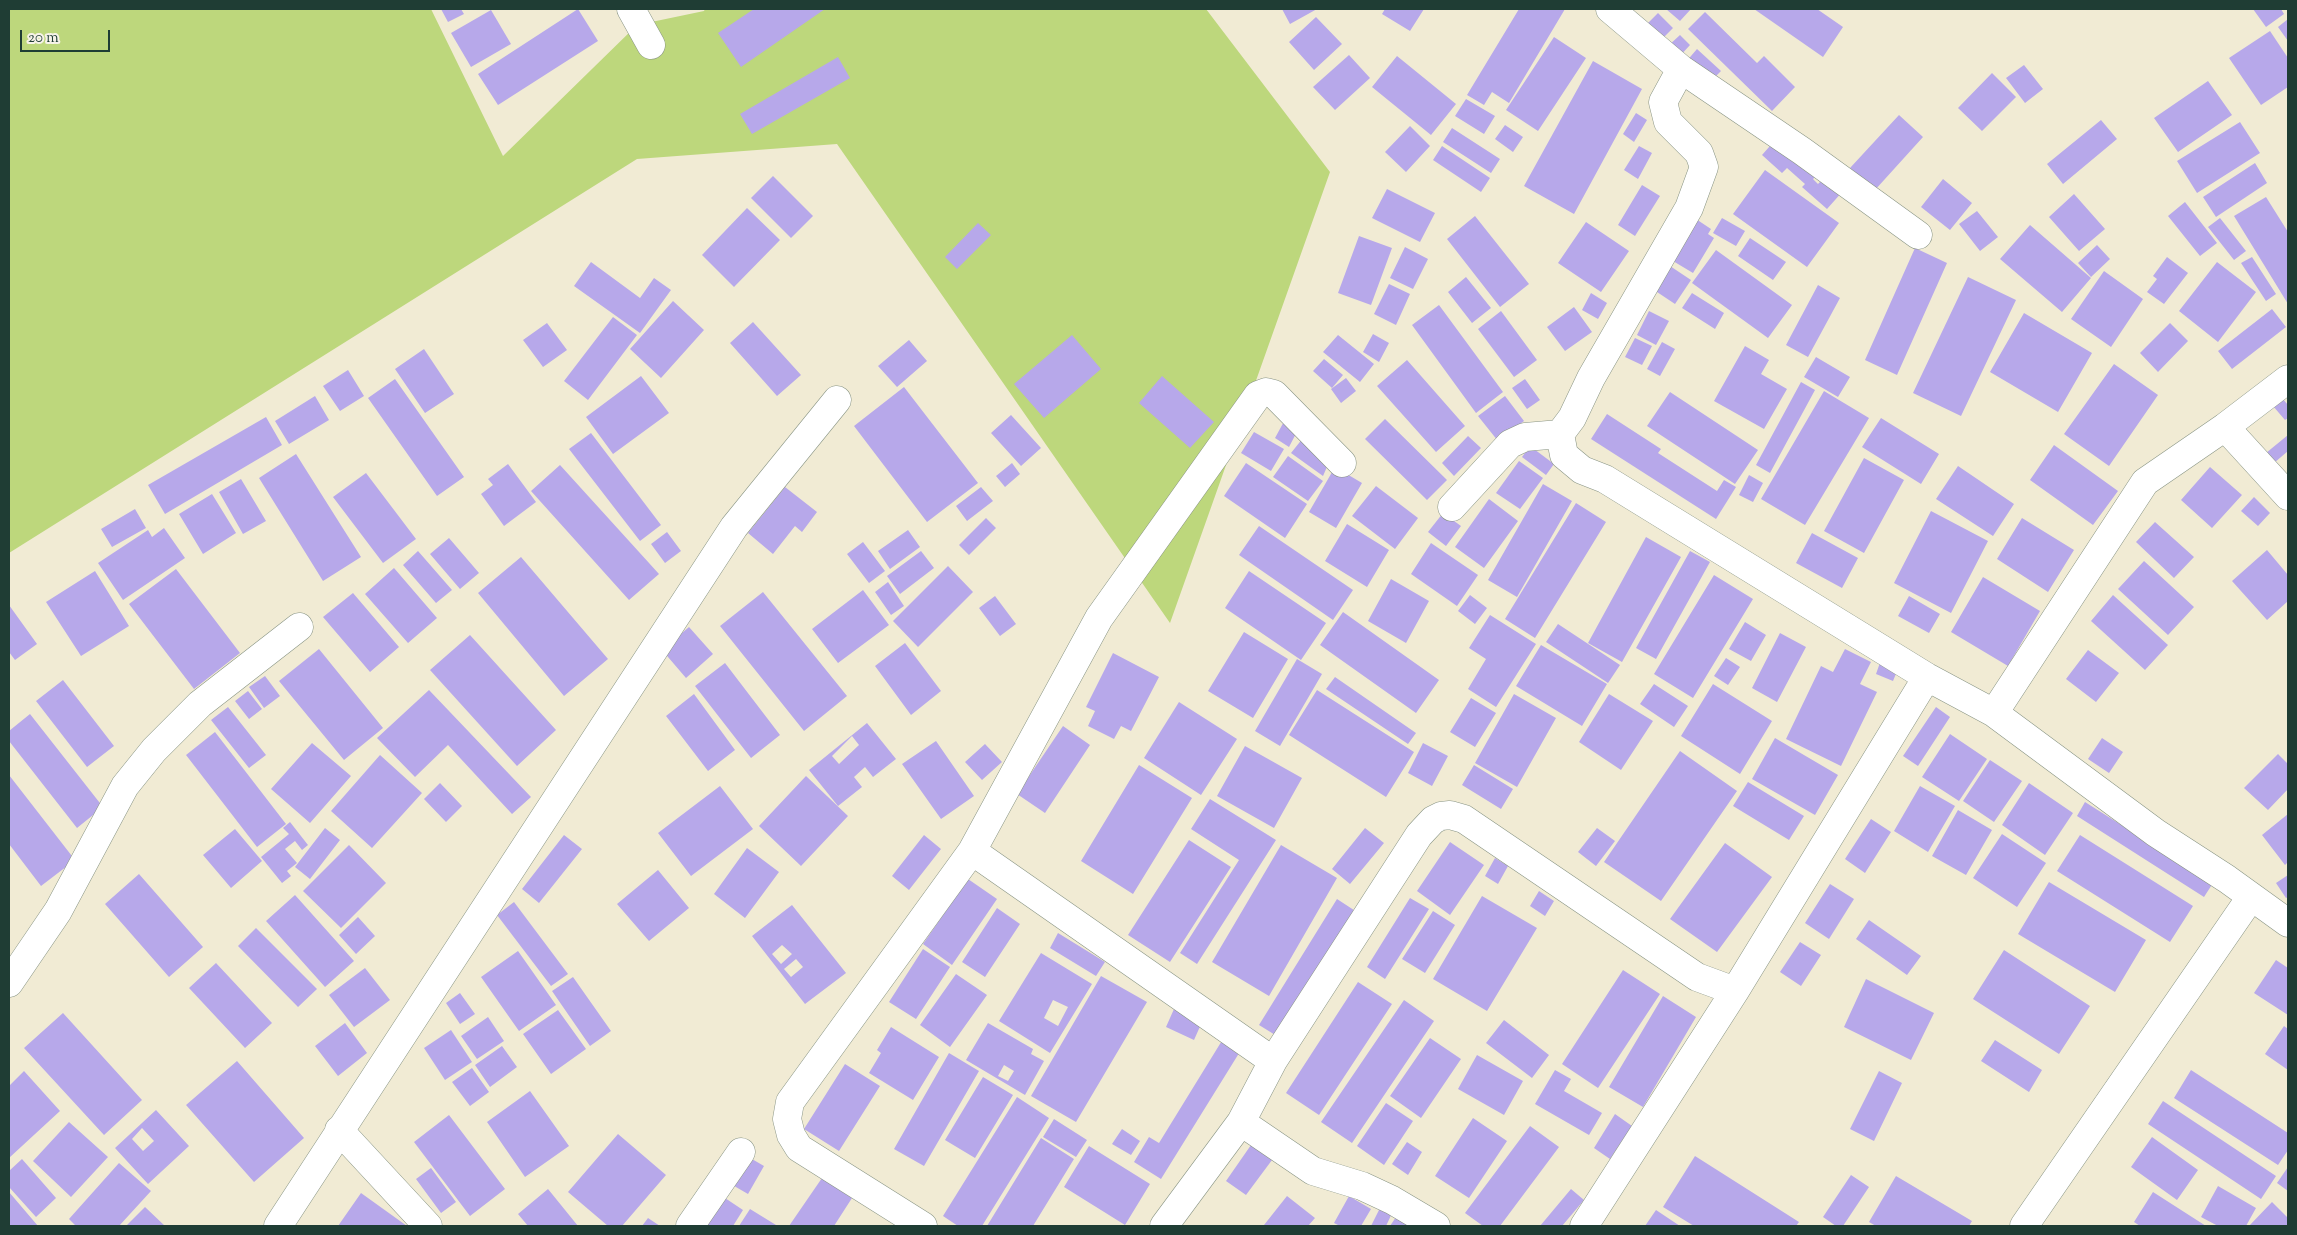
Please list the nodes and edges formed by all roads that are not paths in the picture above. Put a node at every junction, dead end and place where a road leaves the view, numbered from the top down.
1 (632, 9) edge
2 (1610, 9) edge
3 (651, 45) dead end
4 (1681, 69) junction
5 (1918, 235) dead end
6 (2288, 379) edge
7 (838, 400) dead end
8 (2226, 427) junction
9 (1560, 434) junction
10 (1342, 462) dead end
11 (2288, 496) edge
12 (1452, 507) dead end
13 (299, 627) dead end
14 (1927, 677) junction
15 (1994, 713) junction
16 (972, 852) junction
17 (2251, 897) junction
18 (2288, 923) edge
19 (9, 983) edge
20 (1735, 991) junction
21 (1273, 1062) junction
22 (1241, 1122) junction
23 (339, 1130) junction
24 (741, 1152) dead end
25 (278, 1226) edge
26 (428, 1226) edge
27 (690, 1226) edge
28 (922, 1226) edge
29 (1164, 1226) edge
30 (1436, 1226) edge
31 (1584, 1226) edge
32 (2024, 1226) edge

1 - 3 street
2 - 4 street
4 - 5 street
4 - 9 street
6 - 8 street
7 - 23 street
8 - 11 street
8 - 15 street
9 - 12 street
9 - 14 street
10 - 16 street
13 - 19 street
14 - 15 street
14 - 20 street
15 - 17 street
16 - 21 street
16 - 28 street
17 - 18 street
17 - 32 street
20 - 21 street
20 - 31 street
21 - 22 street
22 - 29 street
22 - 30 street
23 - 25 street
23 - 26 street
24 - 27 street

